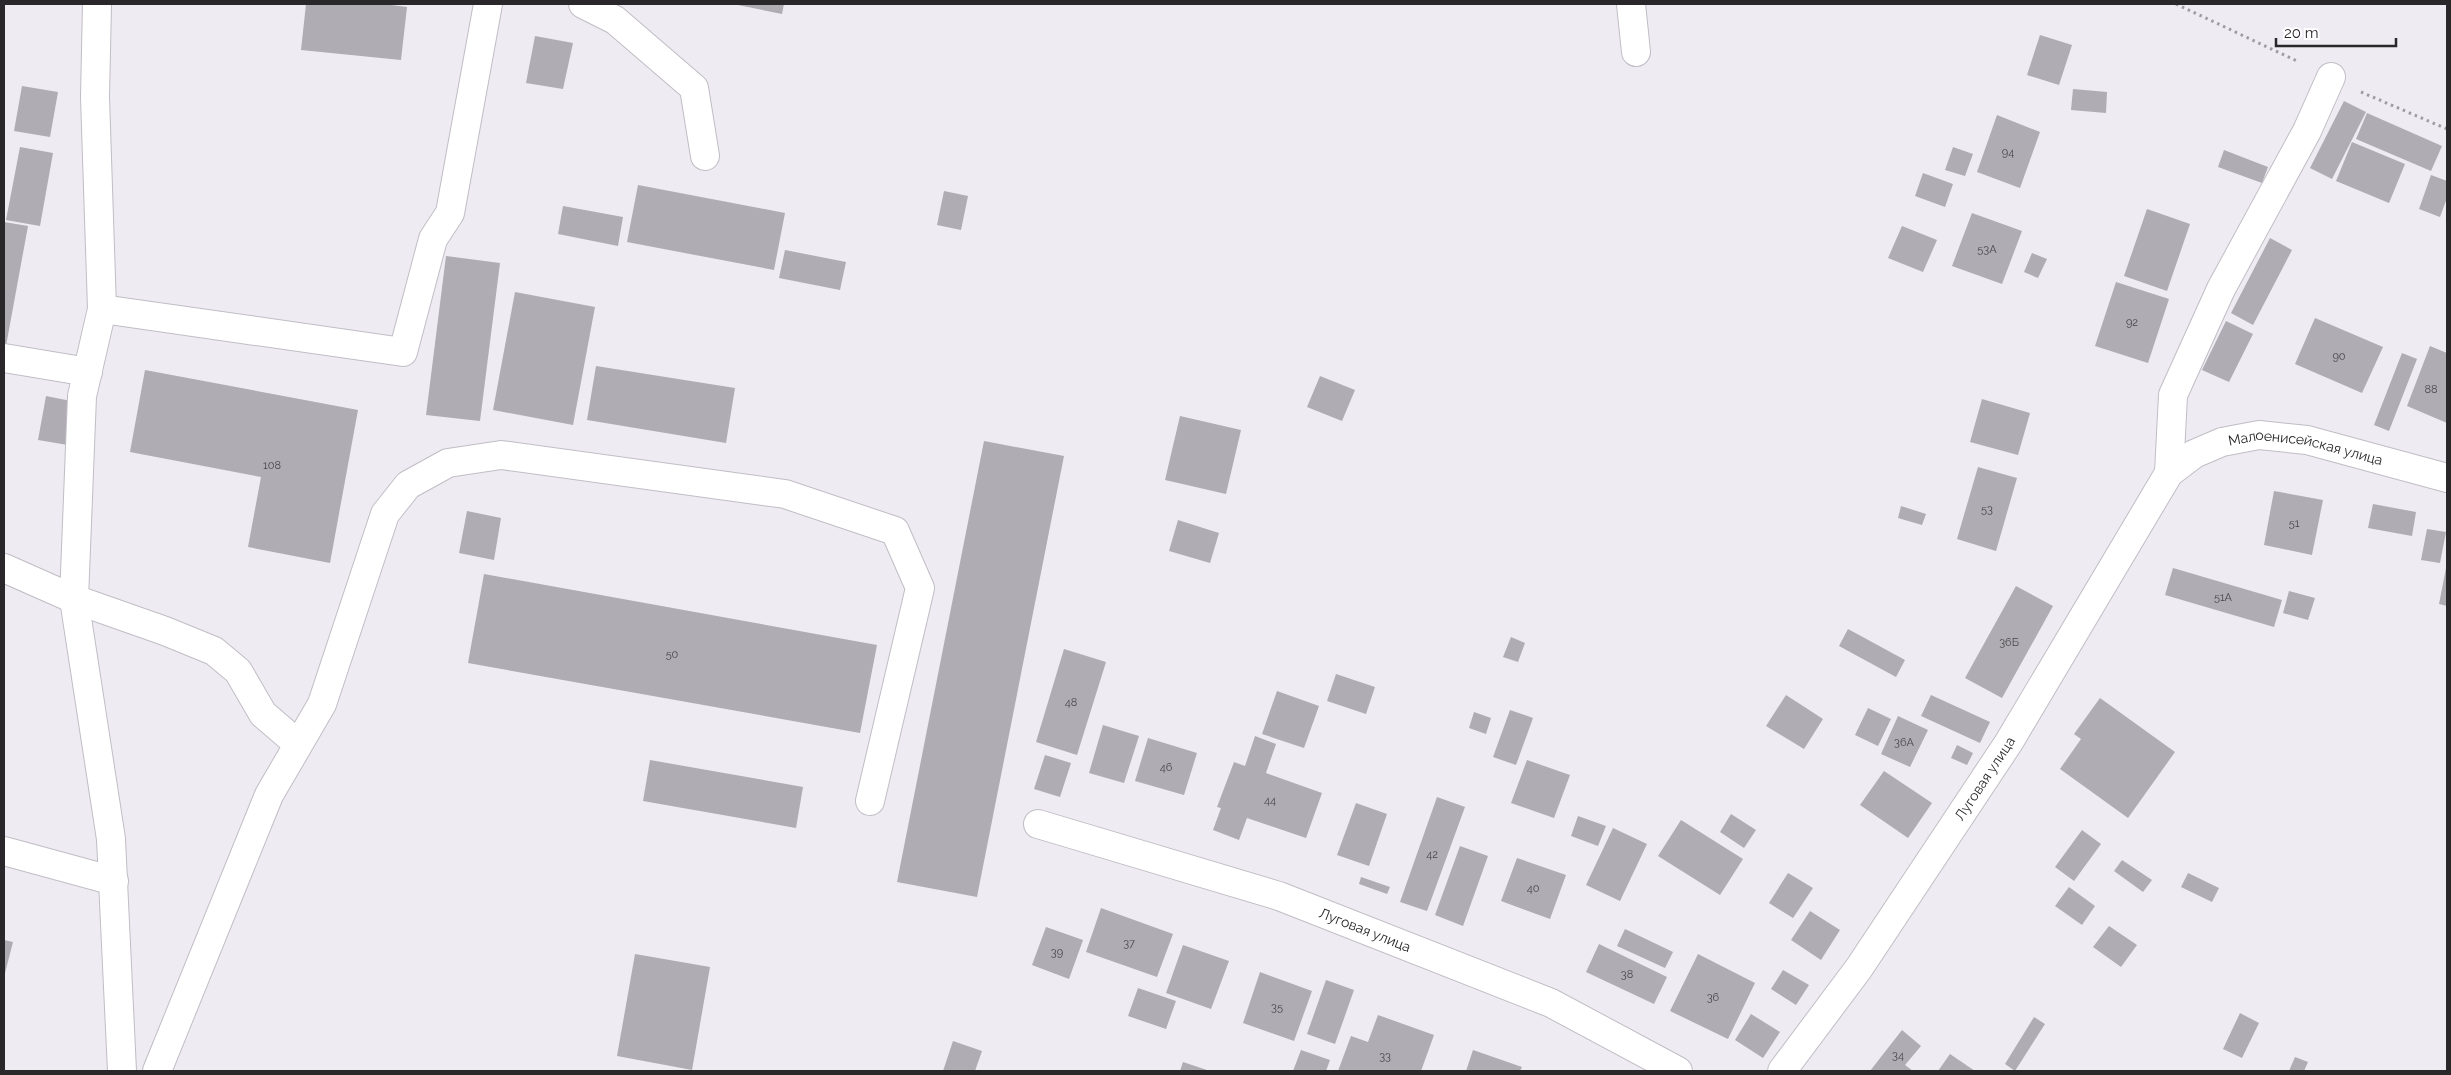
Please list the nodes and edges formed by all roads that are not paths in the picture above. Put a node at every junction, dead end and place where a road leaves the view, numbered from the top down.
1 (97, 4) edge
2 (488, 4) edge
3 (583, 4) edge
4 (1631, 4) edge
5 (1636, 52) dead end
6 (2331, 77) dead end
7 (705, 156) dead end
8 (102, 309) junction
9 (4, 358) edge
10 (88, 372) junction
11 (2169, 473) junction
12 (2447, 478) edge
13 (4, 568) edge
14 (74, 599) junction
15 (298, 744) junction
16 (870, 802) dead end
17 (1038, 824) dead end
18 (4, 851) edge
19 (114, 881) junction
20 (122, 1071) edge
21 (157, 1071) edge
22 (1678, 1071) edge
23 (1782, 1071) edge

1 - 8 street
2 - 8 street
3 - 7 street
4 - 5 street
6 - 11 street
8 - 10 street
9 - 10 street
10 - 14 street
11 - 12 street, Малоенисейская улица
11 - 23 street, Луговая улица
13 - 14 street
14 - 15 street
14 - 19 street
15 - 16 street
15 - 21 street
17 - 22 street, Луговая улица
18 - 19 street
19 - 20 street

